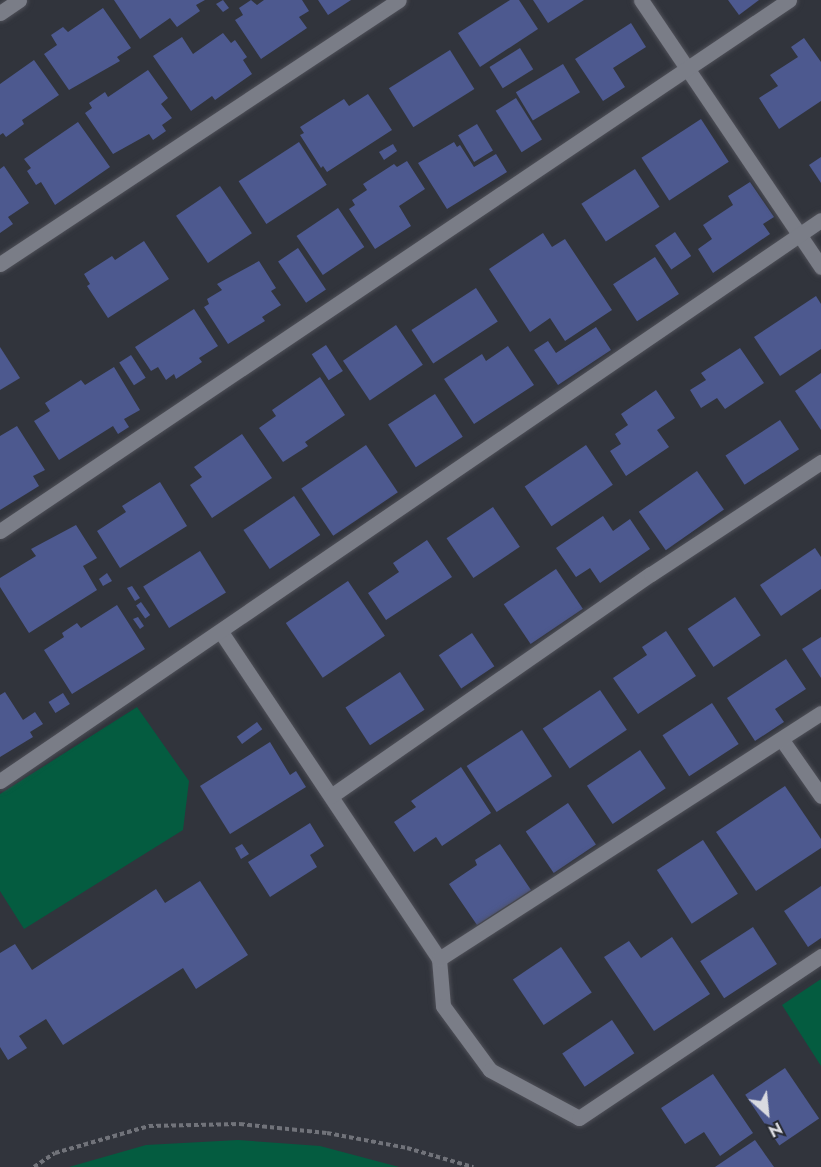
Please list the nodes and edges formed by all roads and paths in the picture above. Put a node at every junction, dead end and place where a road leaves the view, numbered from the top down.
1 (19, 0) edge
2 (399, 0) edge
3 (641, 0) edge
4 (789, 0) edge
5 (0, 13) edge
6 (686, 67) junction
7 (821, 220) edge
8 (799, 235) junction
9 (0, 264) edge
10 (821, 267) edge
11 (821, 462) edge
12 (0, 531) edge
13 (221, 632) junction
14 (821, 713) edge
15 (782, 740) junction
16 (0, 781) edge
17 (821, 795) edge
18 (331, 796) junction
19 (821, 956) edge
20 (439, 959) junction
21 (34, 1167) edge
22 (473, 1167) edge

1 - 5 street
2 - 9 street
3 - 6 street
4 - 6 street
6 - 8 street
6 - 12 street
7 - 8 street
8 - 10 street
8 - 13 street
11 - 18 street
13 - 16 street
13 - 18 street
14 - 15 street
15 - 17 street
15 - 20 street
18 - 20 street
19 - 20 street
21 - 22 path

